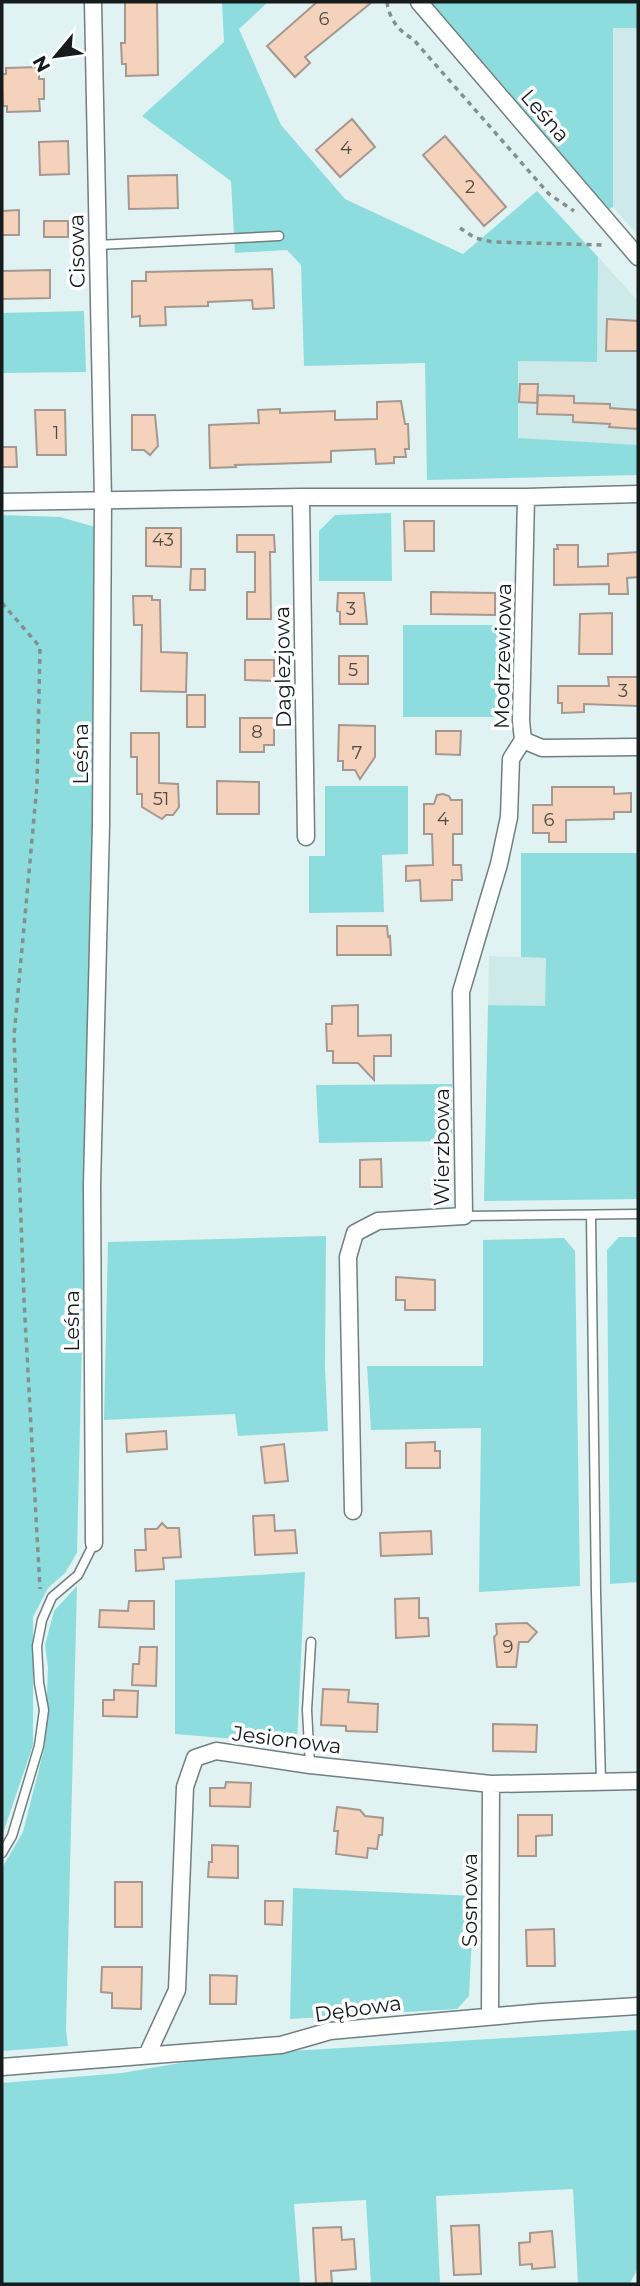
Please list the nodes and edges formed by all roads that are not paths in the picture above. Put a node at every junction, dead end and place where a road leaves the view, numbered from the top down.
1 (93, 2) edge
2 (419, 2) edge
3 (279, 236) dead end
4 (97, 245) junction
5 (638, 257) edge
6 (638, 494) edge
7 (301, 497) junction
8 (526, 497) junction
9 (103, 500) junction
10 (2, 502) edge
11 (523, 740) junction
12 (638, 747) edge
13 (306, 837) dead end
14 (638, 1214) edge
15 (464, 1216) junction
16 (591, 1216) junction
17 (353, 1511) dead end
18 (94, 1543) joint
19 (311, 1642) dead end
20 (310, 1765) junction
21 (601, 1782) junction
22 (638, 1782) edge
23 (491, 1784) junction
24 (2, 1853) edge
25 (638, 2006) edge
26 (490, 2016) junction
27 (147, 2056) junction
28 (2, 2067) edge

1 - 4 street, Cisowa
2 - 5 street, Leśna
3 - 4 lane
4 - 9 street, Cisowa
6 - 8 street
7 - 8 street
7 - 9 street
7 - 13 street, Daglezjowa
8 - 11 street, Modrzewiowa
9 - 10 street
9 - 18 street, Leśna
11 - 12 street, Modrzewiowa
11 - 15 street, Wierzbowa
14 - 16 lane
15 - 16 lane
15 - 17 street, Wierzbowa
16 - 21 lane
18 - 24 lane
19 - 20 lane
20 - 23 street, Jesionowa
20 - 27 street, Jesionowa
21 - 22 street, Jesionowa
21 - 23 street, Jesionowa
23 - 26 street, Sosnowa
25 - 26 street, Dębowa
26 - 27 street, Dębowa
27 - 28 street, Dębowa

